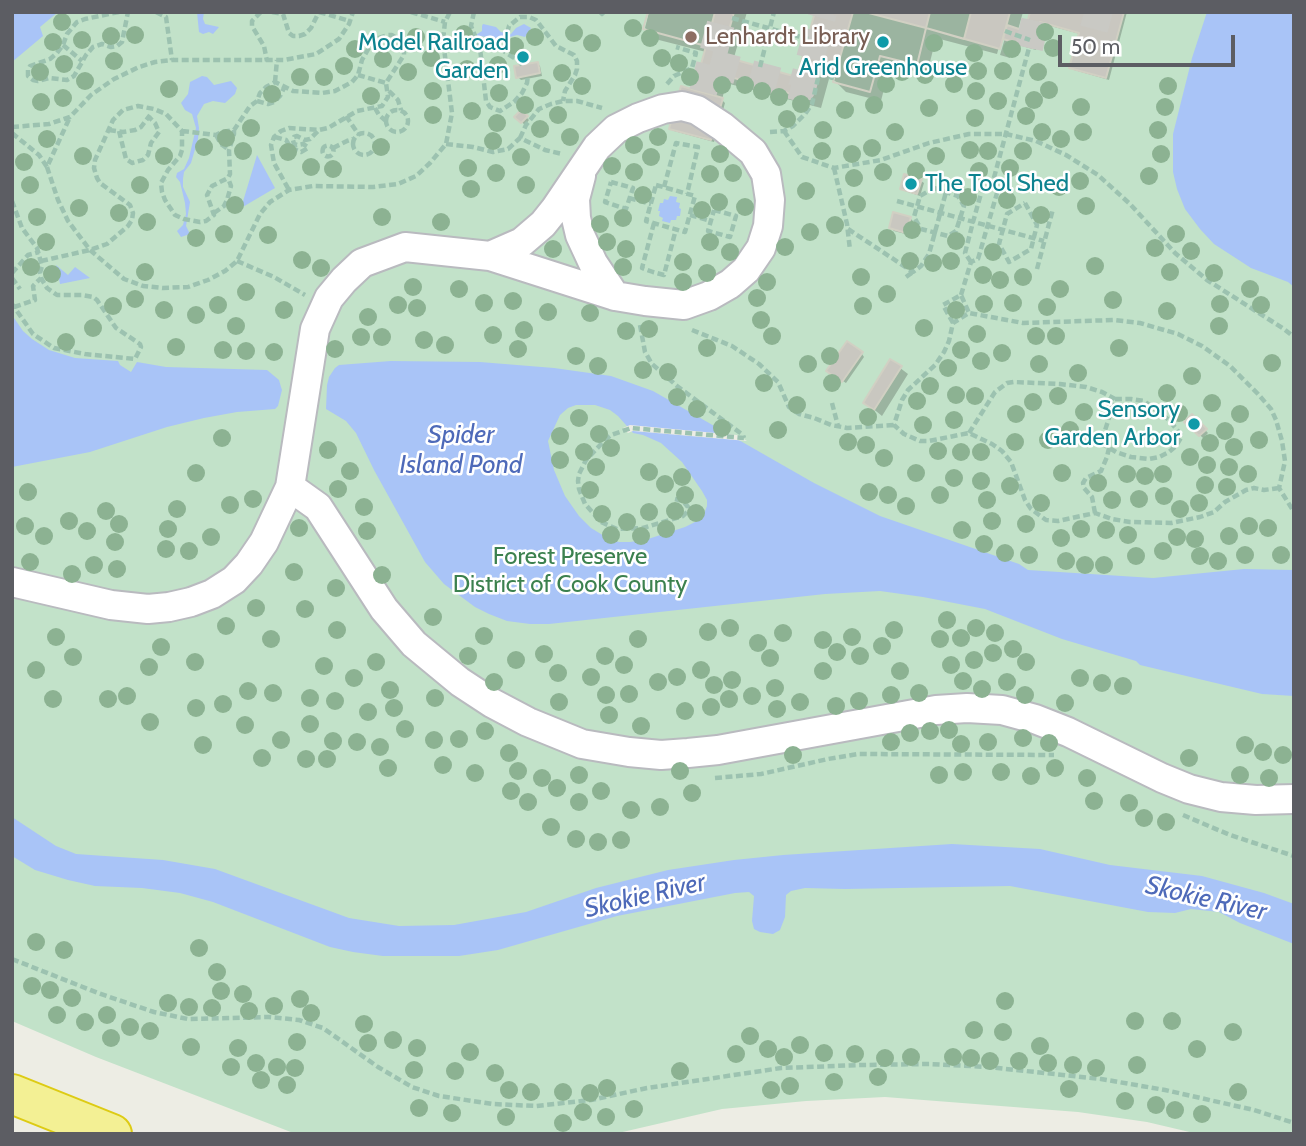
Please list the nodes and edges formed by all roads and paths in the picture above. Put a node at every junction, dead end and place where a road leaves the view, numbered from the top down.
1 (119, 12) edge
2 (128, 12) edge
3 (156, 12) edge
4 (261, 12) edge
5 (272, 12) edge
6 (319, 12) edge
7 (353, 12) edge
8 (411, 12) edge
9 (450, 12) edge
10 (474, 12) edge
11 (774, 12) edge
12 (109, 14) edge
13 (167, 15) edge
14 (732, 18) dead end
15 (350, 21) junction
16 (445, 22) junction
17 (770, 28) junction
18 (1005, 31) dead end
19 (808, 39) dead end
20 (1030, 40) dead end
21 (63, 45) junction
22 (676, 47) dead end
23 (1029, 48) tunnel mouth
24 (172, 60) junction
25 (277, 60) junction
26 (82, 61) junction
27 (267, 61) junction
28 (522, 65) dead end
29 (760, 67) dead end
30 (358, 75) junction
31 (528, 75) dead end
32 (834, 78) dead end
33 (275, 82) junction
34 (386, 83) junction
35 (284, 88) junction
36 (388, 90) junction
37 (665, 93) dead end
38 (257, 101) junction
39 (563, 101) junction
40 (375, 108) junction
41 (154, 109) junction
42 (401, 110) junction
43 (605, 110) dead end
44 (346, 116) junction
45 (70, 117) junction
46 (149, 117) junction
47 (387, 121) junction
48 (12, 127) edge
49 (109, 130) junction
50 (234, 130) junction
51 (319, 130) junction
52 (119, 131) junction
53 (182, 131) junction
54 (784, 131) junction
55 (764, 132) dead end
56 (12, 133) edge
57 (1006, 134) junction
58 (216, 135) junction
59 (274, 137) junction
60 (356, 137) junction
61 (520, 138) junction
62 (446, 144) junction
63 (333, 148) dead end
64 (229, 150) junction
65 (577, 163) junction
66 (47, 167) junction
67 (834, 169) junction
68 (228, 178) junction
69 (992, 184) junction
70 (664, 187) junction
71 (289, 190) junction
72 (946, 192) junction
73 (687, 194) junction
74 (629, 198) junction
75 (12, 201) edge
76 (897, 201) dead end
77 (651, 204) junction
78 (917, 206) junction
79 (1053, 209) dead end
80 (214, 212) junction
81 (940, 213) junction
82 (690, 215) junction
83 (960, 218) junction
84 (711, 221) junction
85 (973, 222) junction
86 (654, 223) junction
87 (987, 225) junction
88 (676, 229) junction
89 (848, 229) junction
90 (1003, 229) junction
91 (935, 232) junction
92 (1034, 238) junction
93 (1044, 241) junction
94 (90, 250) junction
95 (850, 250) dead end
96 (39, 252) junction
97 (490, 256) junction
98 (41, 261) junction
99 (237, 261) junction
100 (971, 262) junction
101 (1037, 269) dead end
102 (914, 272) junction
103 (12, 273) edge
104 (906, 277) dead end
105 (12, 278) edge
106 (41, 278) junction
107 (20, 289) dead end
108 (961, 295) junction
109 (615, 296) junction
110 (645, 301) junction
111 (326, 302) junction
112 (13, 306) edge
113 (969, 313) junction
114 (17, 317) edge
115 (953, 323) junction
116 (685, 327) dead end
117 (1294, 337) edge
118 (1115, 399) junction
119 (832, 403) dead end
120 (894, 425) junction
121 (838, 426) junction
122 (969, 433) junction
123 (1109, 448) junction
124 (290, 487) junction
125 (1279, 488) junction
126 (675, 499) dead end
127 (1294, 512) edge
128 (1095, 513) junction
129 (12, 582) edge
130 (1063, 755) dead end
131 (708, 779) dead end
132 (1294, 799) edge
133 (1173, 811) dead end
134 (1294, 856) edge
135 (12, 959) edge
136 (12, 1094) edge
137 (1294, 1123) edge
138 (112, 1134) edge

1 - 12 path
2 - 26 path
3 - 13 path
4 - 27 path
5 - 6 path
6 - 15 path
7 - 15 path
8 - 16 path
9 - 16 path
10 - 31 path
11 - 17 path
12 - 21 path
13 - 24 path
14 - 17 path
15 - 25 path
16 - 62 path
17 - 19 path
17 - 29 path
18 - 20 path
21 - 26 path
21 - 26 path
22 - 37 path
23 - 57 path
24 - 27 path
24 - 45 path
25 - 27 path
25 - 33 path
28 - 39 path
30 - 34 path
30 - 34 path
30 - 35 path
32 - 54 path
33 - 35 path
33 - 38 path
34 - 36 path
35 - 38 path
36 - 40 path
36 - 42 path
38 - 50 path
39 - 43 path
39 - 61 path
40 - 44 path
40 - 47 path
41 - 46 path
41 - 49 path
41 - 53 path
42 - 47 path
42 - 47 path
44 - 51 path
44 - 60 path
45 - 48 path
45 - 66 path
46 - 52 path
46 - 52 path
49 - 52 path
49 - 94 path
50 - 58 path
50 - 64 path
51 - 59 path
51 - 59 path
53 - 58 path
53 - 80 path
54 - 55 path
54 - 67 path
56 - 66 path
57 - 67 path
57 - 69 path
57 - 117 path
58 - 64 path
59 - 71 path
60 - 60 path
60 - 63 path
61 - 62 path
61 - 65 path
62 - 71 path
64 - 68 path
65 - 97 lane
65 - 109 lane
65 - 110 lane
66 - 94 path
67 - 89 path
68 - 80 path
68 - 80 path
69 - 85 path
69 - 87 path
70 - 73 path
70 - 73 path
70 - 77 path
71 - 99 path
72 - 78 path
72 - 81 path
72 - 83 path
73 - 82 path
74 - 74 path
74 - 77 path
75 - 96 path
76 - 78 path
77 - 86 path
78 - 81 path
78 - 91 path
79 - 93 path
81 - 83 path
81 - 91 path
82 - 84 path
82 - 88 path
83 - 85 path
83 - 91 path
84 - 84 path
85 - 87 path
85 - 100 path
86 - 88 path
86 - 88 path
87 - 90 path
87 - 100 path
89 - 95 path
89 - 102 path
90 - 92 path
90 - 92 path
90 - 92 path
91 - 102 path
92 - 93 path
93 - 101 path
94 - 98 path
94 - 99 path
96 - 98 path
96 - 103 path
97 - 109 lane
97 - 111 lane
98 - 106 path
99 - 111 path
100 - 108 path
102 - 104 path
105 - 107 path
106 - 112 path
106 - 114 path
108 - 113 path
108 - 115 path
109 - 110 lane
110 - 126 path
111 - 124 lane
112 - 114 path
113 - 115 path
113 - 125 path
115 - 120 path
116 - 121 path
118 - 122 path
118 - 123 path
118 - 123 path
119 - 121 path
120 - 121 path
120 - 122 path
122 - 128 path
123 - 128 path
124 - 129 lane
124 - 132 lane
125 - 127 path
125 - 128 path
130 - 131 path
133 - 134 path
135 - 137 path
136 - 138 highway

